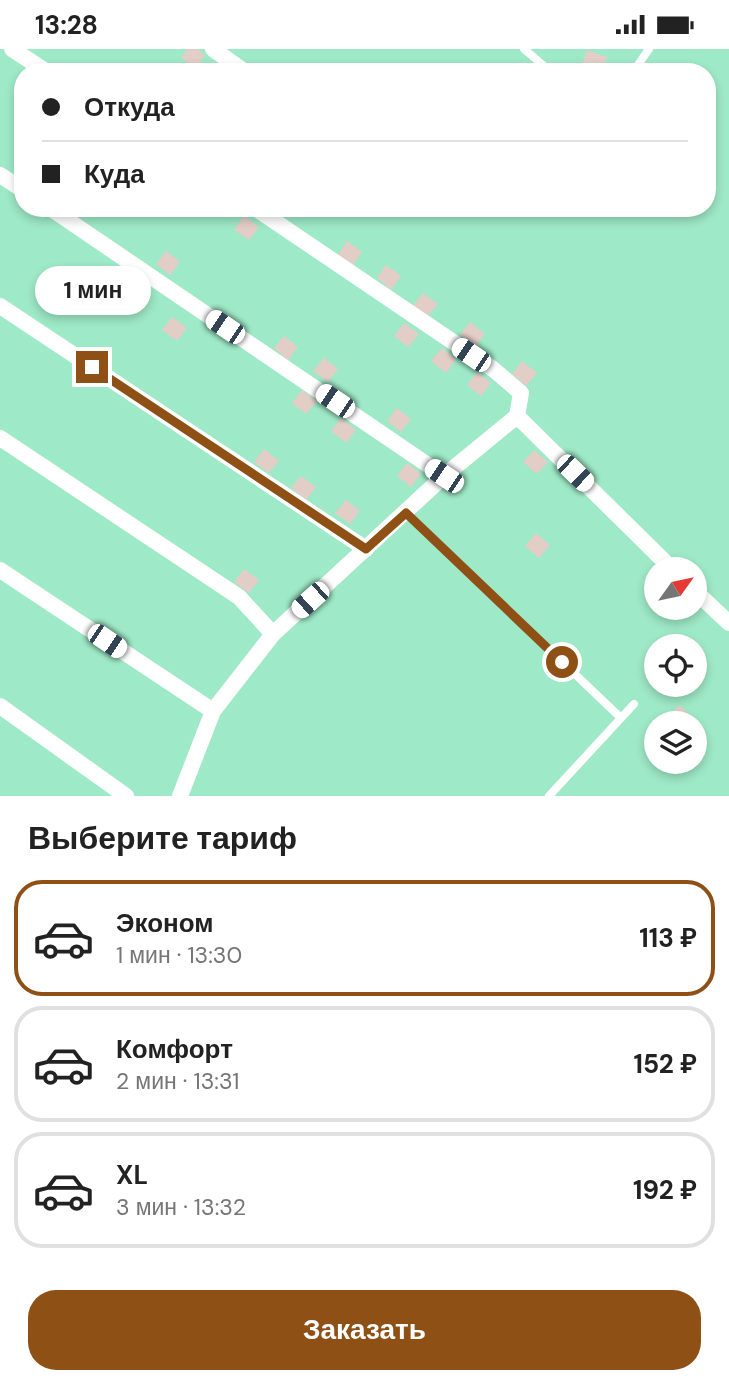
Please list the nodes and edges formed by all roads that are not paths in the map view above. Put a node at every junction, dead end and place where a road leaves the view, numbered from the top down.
1 (12, 49) edge
2 (524, 49) edge
3 (217, 50) edge
4 (33, 63) edge
5 (234, 63) edge
6 (540, 63) edge
7 (63, 217) edge
8 (268, 217) edge
9 (0, 306) edge
10 (517, 416) junction
11 (0, 438) edge
12 (444, 476) junction
13 (406, 513) junction
14 (366, 549) junction
15 (660, 557) edge
16 (0, 571) edge
17 (707, 602) edge
18 (729, 623) edge
19 (273, 634) junction
20 (634, 704) dead end
21 (0, 706) edge
22 (213, 711) junction
23 (621, 718) junction
24 (126, 796) edge
25 (180, 796) edge
26 (549, 796) edge

1 - 4 street
2 - 6 lane
3 - 5 street
7 - 12 street
8 - 10 street
9 - 14 street
10 - 12 street
10 - 15 street
11 - 19 street
12 - 13 street
13 - 14 street
13 - 23 lane
14 - 19 street
16 - 22 street
17 - 18 street
19 - 22 street
20 - 23 lane
21 - 24 street
22 - 25 street
23 - 26 lane

